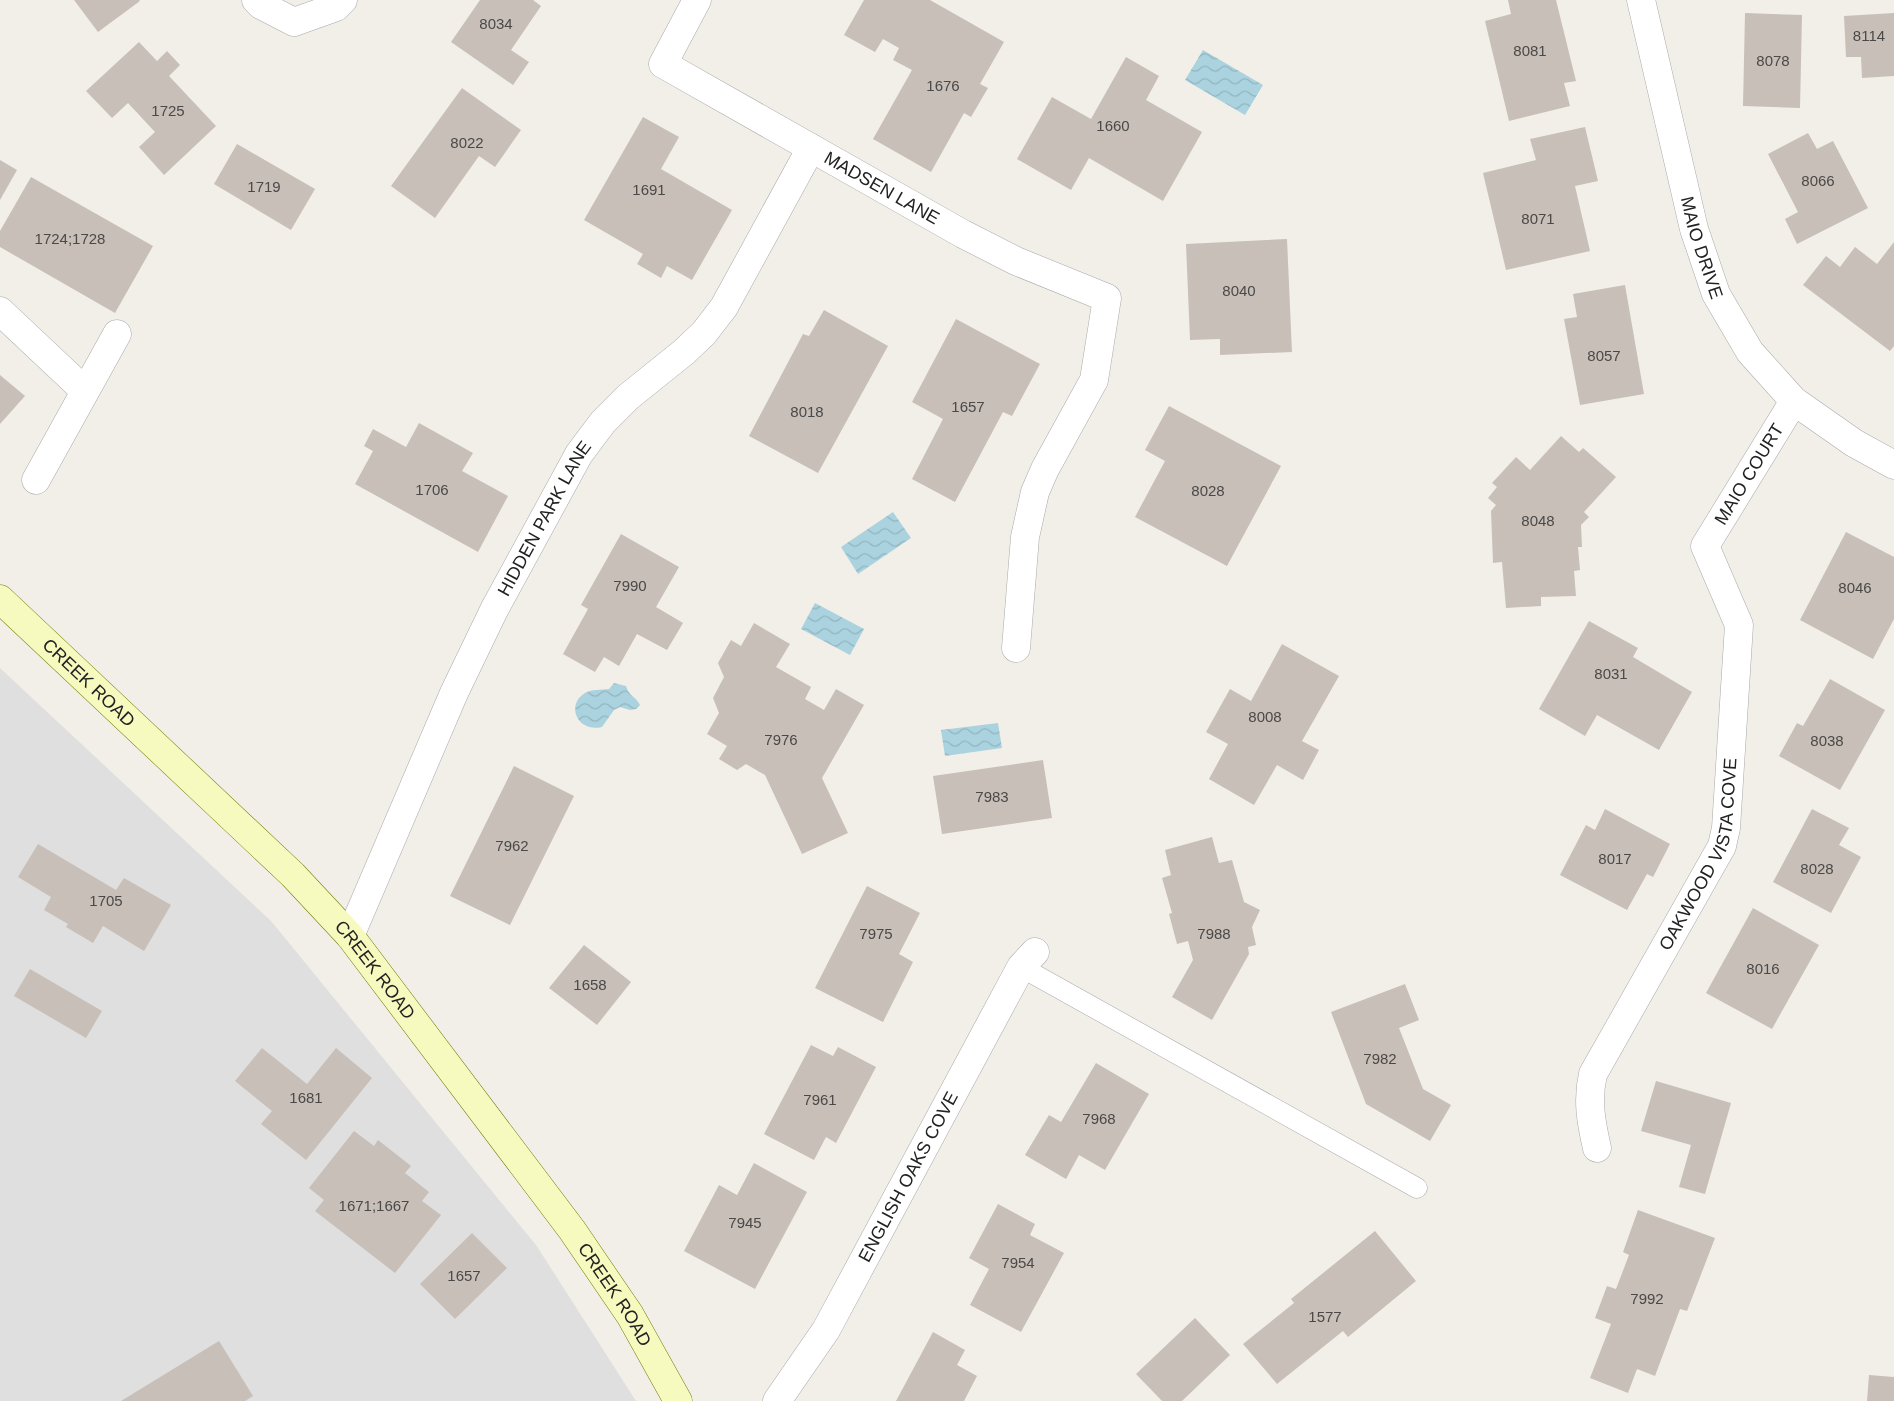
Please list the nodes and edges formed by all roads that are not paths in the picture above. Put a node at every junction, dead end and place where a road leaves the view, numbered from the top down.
1 (256, 0) edge
2 (343, 0) edge
3 (697, 0) edge
4 (1640, 0) edge
5 (811, 148) junction
6 (0, 312) edge
7 (117, 334) dead end
8 (85, 391) junction
9 (1794, 402) junction
10 (1894, 465) edge
11 (36, 480) dead end
12 (1705, 546) joint
13 (0, 599) edge
14 (1016, 648) dead end
15 (350, 936) junction
16 (1028, 959) joint
17 (1597, 1148) dead end
18 (1417, 1188) dead end
19 (678, 1401) edge
20 (777, 1401) edge

1 - 2 street
3 - 5 street, MADSEN LANE
4 - 9 street, MAIO DRIVE
5 - 14 street, MADSEN LANE
5 - 15 street, HIDDEN PARK LANE
6 - 8 street
7 - 8 street
8 - 11 street
9 - 10 street, MAIO DRIVE
9 - 12 street, MAIO COURT
12 - 17 street, OAKWOOD VISTA COVE
13 - 15 street, CREEK ROAD
15 - 19 street, CREEK ROAD
16 - 18 lane
16 - 20 street, ENGLISH OAKS COVE

